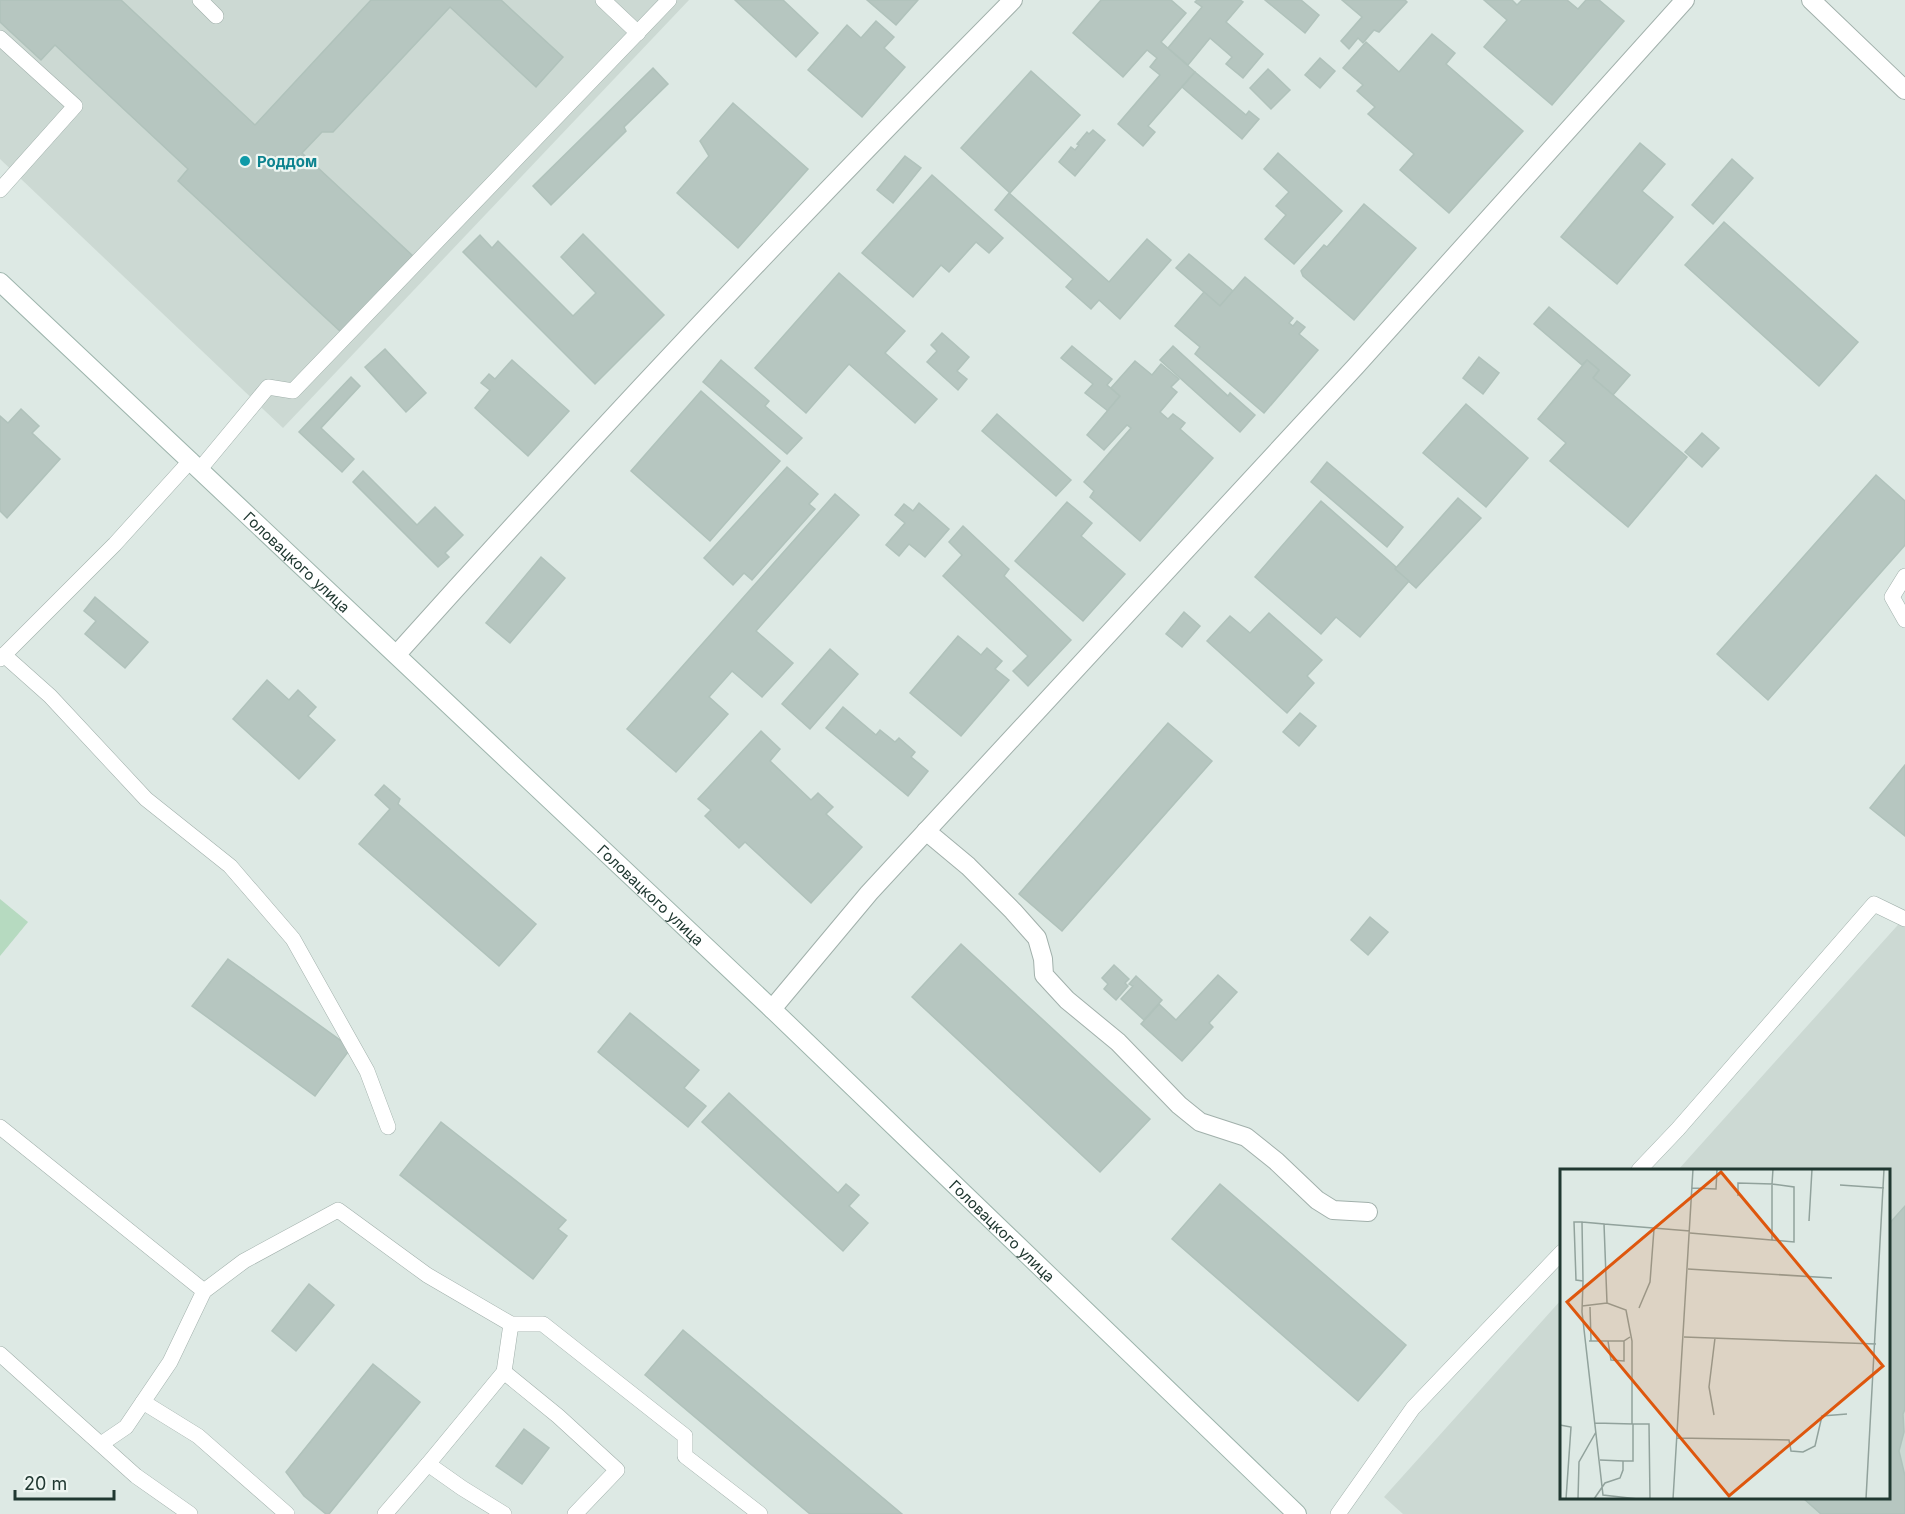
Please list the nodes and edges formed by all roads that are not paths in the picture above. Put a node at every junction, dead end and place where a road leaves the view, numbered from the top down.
1 (200, 0) edge
2 (603, 0) edge
3 (669, 0) edge
4 (1013, 0) edge
5 (1684, 0) edge
6 (1810, 0) edge
7 (216, 16) dead end
8 (638, 33) junction
9 (0, 38) edge
10 (1905, 90) edge
11 (0, 190) edge
12 (0, 282) edge
13 (195, 464) junction
14 (1905, 576) edge
15 (1905, 620) edge
16 (397, 654) junction
17 (2, 657) edge
18 (926, 831) junction
19 (1905, 919) edge
20 (772, 1009) junction
21 (0, 1127) edge
22 (388, 1127) dead end
23 (1640, 1169) edge
24 (1368, 1212) dead end
25 (1560, 1254) edge
26 (204, 1291) junction
27 (511, 1324) junction
28 (0, 1354) edge
29 (504, 1372) junction
30 (143, 1401) junction
31 (101, 1444) junction
32 (428, 1464) junction
33 (190, 1514) edge
34 (287, 1514) edge
35 (385, 1514) edge
36 (504, 1514) edge
37 (575, 1514) edge
38 (760, 1514) edge
39 (1298, 1514) edge
40 (1338, 1514) edge

1 - 7 lane
2 - 8 lane
3 - 8 lane
4 - 16 street
5 - 18 street
6 - 10 street
8 - 13 lane
9 - 11 lane
12 - 13 street, Головацкого улица
13 - 16 street, Головацкого улица
13 - 17 lane
14 - 15 lane
16 - 20 street, Головацкого улица
17 - 22 lane
18 - 20 street
18 - 24 street
19 - 23 lane
20 - 39 street, Головацкого улица
21 - 26 lane
25 - 40 lane
26 - 27 lane
26 - 30 lane
27 - 29 lane
27 - 38 lane
28 - 31 lane
29 - 32 lane
29 - 37 lane
30 - 31 lane
30 - 34 lane
31 - 33 lane
32 - 35 lane
32 - 36 lane

